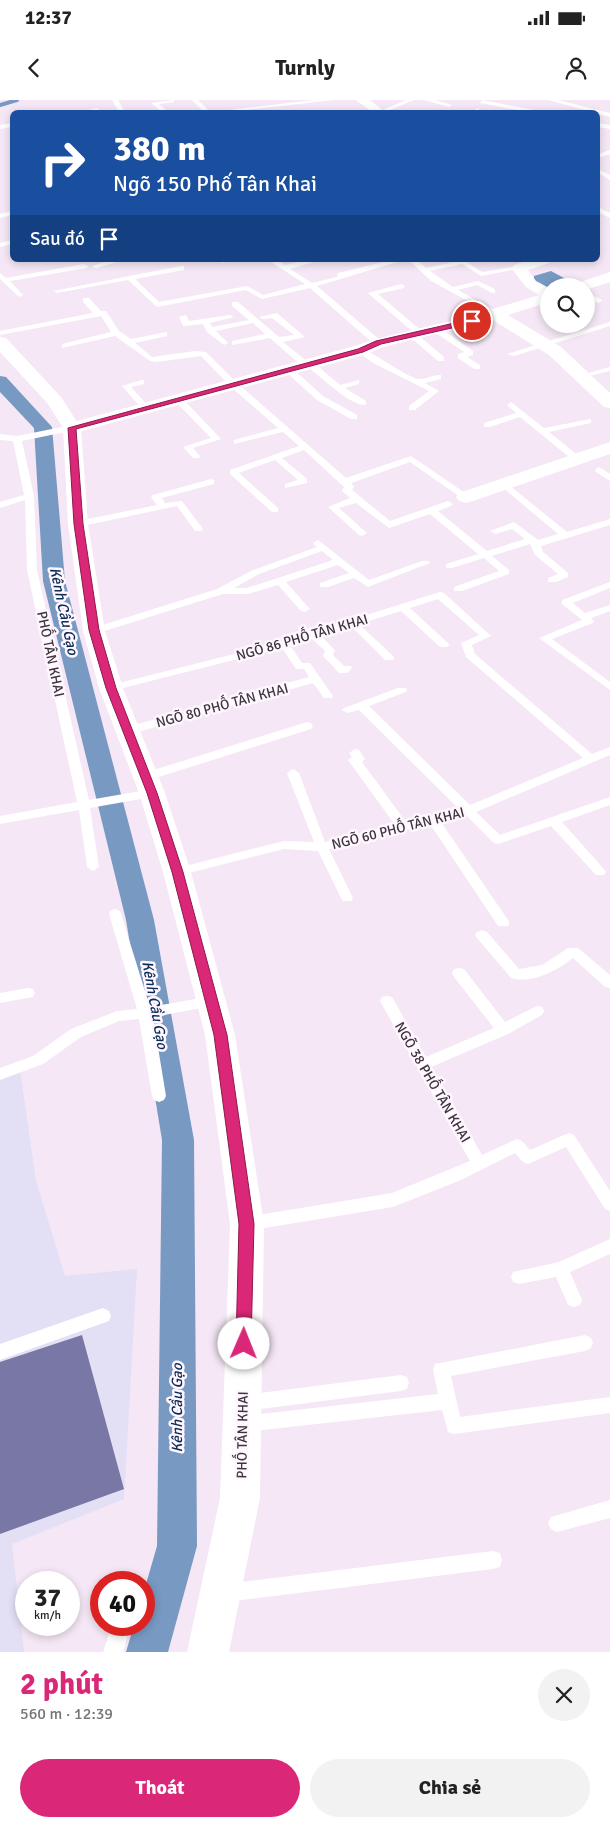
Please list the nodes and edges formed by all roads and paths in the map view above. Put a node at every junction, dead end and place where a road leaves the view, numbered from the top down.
1 (195, 100) edge
2 (331, 100) edge
3 (362, 100) edge
4 (410, 100) edge
5 (427, 100) edge
6 (551, 100) edge
7 (573, 100) edge
8 (172, 101) edge
9 (484, 101) edge
10 (559, 102) junction
11 (566, 103) junction
12 (292, 105) junction
13 (449, 105) dead end
14 (545, 109) dead end
15 (163, 110) edge
16 (206, 110) edge
17 (237, 110) edge
18 (298, 110) edge
19 (377, 110) edge
20 (385, 110) edge
21 (475, 110) edge
22 (525, 110) edge
23 (592, 110) edge
24 (80, 262) edge
25 (112, 262) edge
26 (275, 262) edge
27 (308, 262) edge
28 (384, 262) edge
29 (416, 262) edge
30 (537, 262) edge
31 (499, 264) dead end
32 (96, 266) dead end
33 (181, 268) dead end
34 (284, 268) junction
35 (513, 269) junction
36 (426, 270) junction
37 (88, 271) junction
38 (2, 278) edge
39 (610, 278) edge
40 (131, 279) junction
41 (595, 282) edge
42 (50, 284) dead end
43 (99, 284) junction
44 (311, 286) junction
45 (401, 286) dead end
46 (452, 289) junction
47 (540, 290) edge
48 (56, 291) dead end
49 (492, 291) dead end
50 (19, 295) dead end
51 (540, 299) edge
52 (86, 300) dead end
53 (595, 300) edge
54 (598, 301) dead end
55 (235, 304) dead end
56 (98, 313) junction
57 (495, 314) junction
58 (183, 317) dead end
59 (230, 317) dead end
60 (263, 318) dead end
61 (254, 320) junction
62 (205, 321) junction
63 (610, 324) edge
64 (436, 329) junction
65 (210, 330) junction
66 (0, 333) edge
67 (116, 333) junction
68 (164, 334) dead end
69 (416, 334) junction
70 (274, 338) junction
71 (0, 342) edge
72 (130, 342) junction
73 (224, 343) dead end
74 (235, 343) dead end
75 (378, 343) junction
76 (543, 344) junction
77 (64, 346) dead end
78 (361, 350) junction
79 (511, 354) dead end
80 (441, 359) dead end
81 (308, 365) junction
82 (477, 367) dead end
83 (289, 370) junction
84 (610, 370) edge
85 (582, 376) junction
86 (438, 377) dead end
87 (141, 382) dead end
88 (356, 382) dead end
89 (417, 382) junction
90 (234, 385) junction
91 (339, 388) junction
92 (179, 400) junction
93 (363, 402) dead end
94 (610, 403) edge
95 (511, 405) dead end
96 (146, 408) junction
97 (412, 408) dead end
98 (521, 414) junction
99 (354, 417) dead end
100 (588, 421) dead end
101 (487, 424) dead end
102 (66, 429) junction
103 (285, 429) junction
104 (541, 431) junction
105 (0, 437) edge
106 (21, 438) junction
107 (237, 442) dead end
108 (305, 447) junction
109 (610, 448) edge
110 (196, 456) dead end
111 (276, 457) junction
112 (580, 458) junction
113 (606, 471) edge
114 (211, 482) dead end
115 (344, 482) junction
116 (504, 484) junction
117 (288, 486) dead end
118 (29, 496) junction
119 (466, 497) joint
120 (358, 499) junction
121 (0, 504) edge
122 (448, 504) dead end
123 (163, 507) junction
124 (275, 510) dead end
125 (431, 510) junction
126 (610, 522) edge
127 (78, 524) junction
128 (600, 526) junction
129 (198, 529) dead end
130 (495, 531) dead end
131 (362, 533) dead end
132 (610, 533) edge
133 (566, 536) junction
134 (534, 542) junction
135 (486, 555) junction
136 (340, 561) junction
137 (425, 563) dead end
138 (449, 566) dead end
139 (356, 574) junction
140 (552, 580) dead end
141 (280, 581) junction
142 (324, 585) dead end
143 (610, 585) edge
144 (458, 589) dead end
145 (221, 591) junction
146 (403, 607) junction
147 (610, 608) edge
148 (305, 609) dead end
149 (584, 617) junction
150 (353, 623) junction
151 (94, 630) junction
152 (314, 635) junction
153 (284, 644) junction
154 (444, 645) dead end
155 (389, 658) dead end
156 (347, 668) dead end
157 (316, 679) junction
158 (610, 687) edge
159 (111, 688) junction
160 (402, 690) dead end
161 (328, 696) dead end
162 (360, 705) junction
163 (348, 710) dead end
164 (308, 726) dead end
165 (128, 731) junction
166 (610, 751) edge
167 (355, 753) dead end
168 (591, 759) junction
169 (293, 773) dead end
170 (143, 789) junction
171 (610, 802) edge
172 (84, 806) junction
173 (467, 811) junction
174 (0, 820) edge
175 (433, 820) junction
176 (554, 821) junction
177 (403, 827) junction
178 (320, 847) junction
179 (93, 868) dead end
180 (178, 872) junction
181 (600, 872) dead end
182 (347, 898) dead end
183 (115, 914) dead end
184 (503, 923) dead end
185 (482, 934) dead end
186 (459, 973) dead end
187 (610, 983) edge
188 (28, 993) dead end
189 (0, 998) edge
190 (386, 1001) dead end
191 (201, 1003) junction
192 (537, 1011) dead end
193 (148, 1013) junction
194 (504, 1030) junction
195 (423, 1064) junction
196 (0, 1074) edge
197 (159, 1096) dead end
198 (479, 1164) junction
199 (610, 1204) edge
200 (246, 1224) junction
201 (610, 1246) edge
202 (561, 1269) junction
203 (519, 1277) dead end
204 (574, 1300) dead end
205 (103, 1316) dead end
206 (586, 1343) dead end
207 (0, 1352) edge
208 (401, 1383) dead end
209 (449, 1401) junction
210 (610, 1405) edge
211 (242, 1414) junction
212 (610, 1509) edge
213 (556, 1523) dead end
214 (493, 1560) dead end
215 (220, 1594) junction
216 (208, 1652) edge

1 - 16 lane
2 - 12 lane
3 - 19 street
4 - 20 lane
5 - 13 lane
6 - 10 lane
7 - 11 lane
8 - 15 lane
9 - 21 lane
9 - 22 lane
10 - 11 lane
10 - 14 lane
11 - 23 lane
12 - 17 lane
12 - 18 lane
24 - 37 lane
25 - 32 lane
26 - 34 lane
27 - 34 lane
28 - 44 lane
29 - 36 lane
30 - 35 street
31 - 35 lane
33 - 40 lane
34 - 44 lane
35 - 36 lane
35 - 47 street
36 - 46 lane
37 - 38 lane
37 - 42 lane
37 - 43 lane
38 - 50 lane
39 - 41 street
40 - 43 lane
40 - 44 lane
43 - 48 lane
44 - 75 lane
45 - 69 lane
46 - 49 lane
46 - 57 lane
51 - 57 street
52 - 56 lane
53 - 54 lane
55 - 61 lane
56 - 66 lane
56 - 67 lane
57 - 64 street
57 - 76 street
58 - 62 lane
59 - 62 lane
60 - 70 lane
61 - 65 lane
61 - 70 lane
62 - 65 lane
63 - 76 lane
64 - 69 street
64 - 82 lane
65 - 73 lane
67 - 72 lane
67 - 77 lane
68 - 72 lane
69 - 75 street
69 - 80 lane
70 - 74 lane
70 - 81 lane
71 - 102 street
72 - 90 lane
75 - 78 street
76 - 79 lane
76 - 85 street
78 - 81 street
78 - 89 lane
81 - 83 street
81 - 91 lane
83 - 90 street
83 - 99 lane
84 - 85 lane
85 - 94 street
86 - 89 lane
87 - 96 lane
88 - 91 lane
89 - 97 lane
90 - 92 street
90 - 103 lane
91 - 93 lane
92 - 96 street
92 - 110 lane
95 - 98 lane
96 - 102 street
98 - 101 lane
98 - 104 lane
100 - 104 lane
102 - 106 lane
102 - 127 street, PHỐ TÂN KHAI
103 - 107 lane
103 - 108 lane
104 - 112 lane
105 - 106 lane
106 - 118 lane, PHỐ TÂN KHAI
108 - 111 lane
108 - 115 lane
109 - 112 street
111 - 117 lane
111 - 124 lane
112 - 113 street
112 - 116 street
114 - 123 lane
115 - 119 lane
115 - 120 lane
116 - 119 street
116 - 133 lane
118 - 121 lane
118 - 172 lane, PHỐ TÂN KHAI
120 - 125 lane
120 - 131 lane
122 - 125 lane
123 - 127 lane
123 - 129 lane
125 - 135 lane
126 - 128 lane
127 - 151 street, PHỐ TÂN KHAI
128 - 132 lane
128 - 133 lane
130 - 134 lane
133 - 134 lane
134 - 135 lane
134 - 140 lane
135 - 138 lane
135 - 144 lane
136 - 139 lane
136 - 141 lane
136 - 145 lane
137 - 139 lane
139 - 142 lane
141 - 145 lane
141 - 148 lane
143 - 149 lane
145 - 151 lane
146 - 150 lane, NGÕ 86 PHỐ TÂN KHAI
146 - 154 lane
146 - 168 lane, NGÕ 86 PHỐ TÂN KHAI
147 - 149 lane
149 - 158 lane
150 - 152 lane, NGÕ 86 PHỐ TÂN KHAI
150 - 155 lane
151 - 159 street, PHỐ TÂN KHAI
152 - 153 lane, NGÕ 86 PHỐ TÂN KHAI
152 - 156 lane
153 - 157 lane
153 - 159 lane, NGÕ 86 PHỐ TÂN KHAI
157 - 161 lane
157 - 165 lane, NGÕ 80 PHỐ TÂN KHAI
159 - 165 street, PHỐ TÂN KHAI
160 - 162 lane
162 - 163 lane
162 - 173 lane
164 - 170 lane
165 - 170 street, PHỐ TÂN KHAI
166 - 168 lane, NGÕ 60 PHỐ TÂN KHAI
167 - 177 lane
168 - 173 lane, NGÕ 60 PHỐ TÂN KHAI
169 - 178 lane
170 - 172 lane
170 - 180 street, PHỐ TÂN KHAI
171 - 176 lane
172 - 174 lane
172 - 179 lane, PHỐ TÂN KHAI
173 - 175 lane, NGÕ 60 PHỐ TÂN KHAI
173 - 176 lane
175 - 177 lane, NGÕ 60 PHỐ TÂN KHAI
175 - 184 lane
176 - 181 lane
177 - 178 lane, NGÕ 60 PHỐ TÂN KHAI
178 - 180 lane, NGÕ 60 PHỐ TÂN KHAI
178 - 182 lane
180 - 191 street, PHỐ TÂN KHAI
183 - 193 lane
185 - 187 lane
186 - 194 lane
188 - 189 lane
190 - 195 lane, NGÕ 38 PHỐ TÂN KHAI
191 - 193 lane
191 - 200 street, PHỐ TÂN KHAI
192 - 194 lane
193 - 196 lane
193 - 197 lane
194 - 195 lane
195 - 198 lane, NGÕ 38 PHỐ TÂN KHAI
198 - 199 lane
198 - 200 lane
200 - 211 street, PHỐ TÂN KHAI
201 - 202 lane
202 - 203 lane
202 - 204 lane
205 - 207 lane
206 - 209 lane
208 - 211 lane
209 - 210 lane
209 - 211 lane
211 - 215 street, PHỐ TÂN KHAI
212 - 213 lane
214 - 215 lane
215 - 216 street, PHỐ TÂN KHAI

